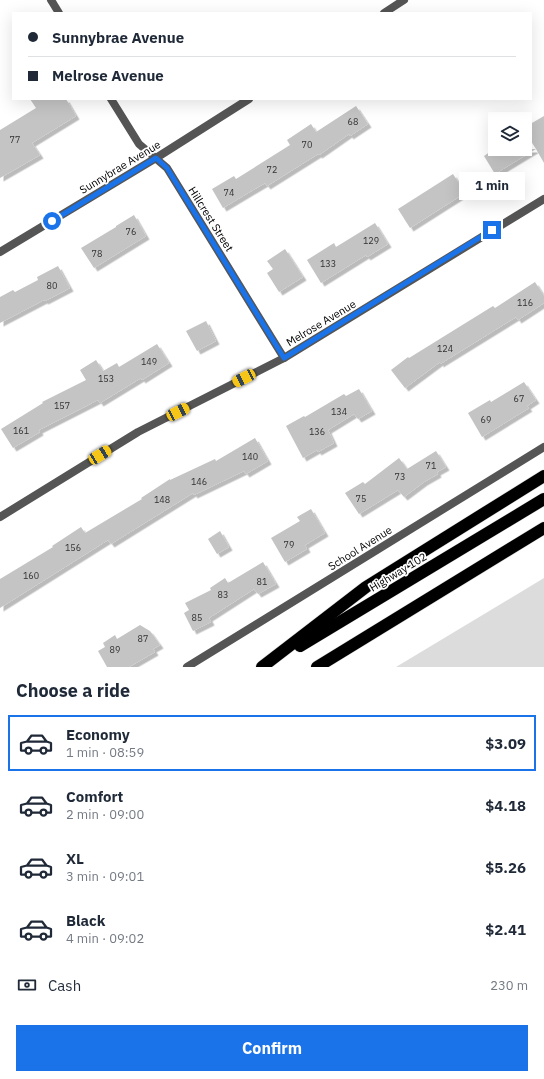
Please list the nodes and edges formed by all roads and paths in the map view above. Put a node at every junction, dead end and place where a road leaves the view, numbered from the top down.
1 (51, 0) edge
2 (404, 0) edge
3 (58, 12) edge
4 (386, 12) edge
5 (112, 100) edge
6 (247, 100) edge
7 (156, 158) junction
8 (544, 199) edge
9 (0, 252) edge
10 (284, 358) junction
11 (544, 447) edge
12 (544, 476) edge
13 (544, 499) edge
14 (0, 517) edge
15 (544, 528) edge
16 (544, 533) edge
17 (487, 563) junction
18 (187, 667) edge
19 (262, 667) edge
20 (266, 667) edge
21 (317, 667) edge

1 - 3 street
2 - 4 street
5 - 7 street, Hillcrest Street
6 - 7 street, Sunnybrae Avenue
7 - 9 street, Sunnybrae Avenue
7 - 10 street, Hillcrest Street
8 - 10 street, Melrose Avenue
10 - 14 street, Melrose Avenue
11 - 18 street, School Avenue
12 - 19 highway
13 - 20 highway, Highway 102
15 - 17 highway
16 - 17 highway
17 - 21 highway

